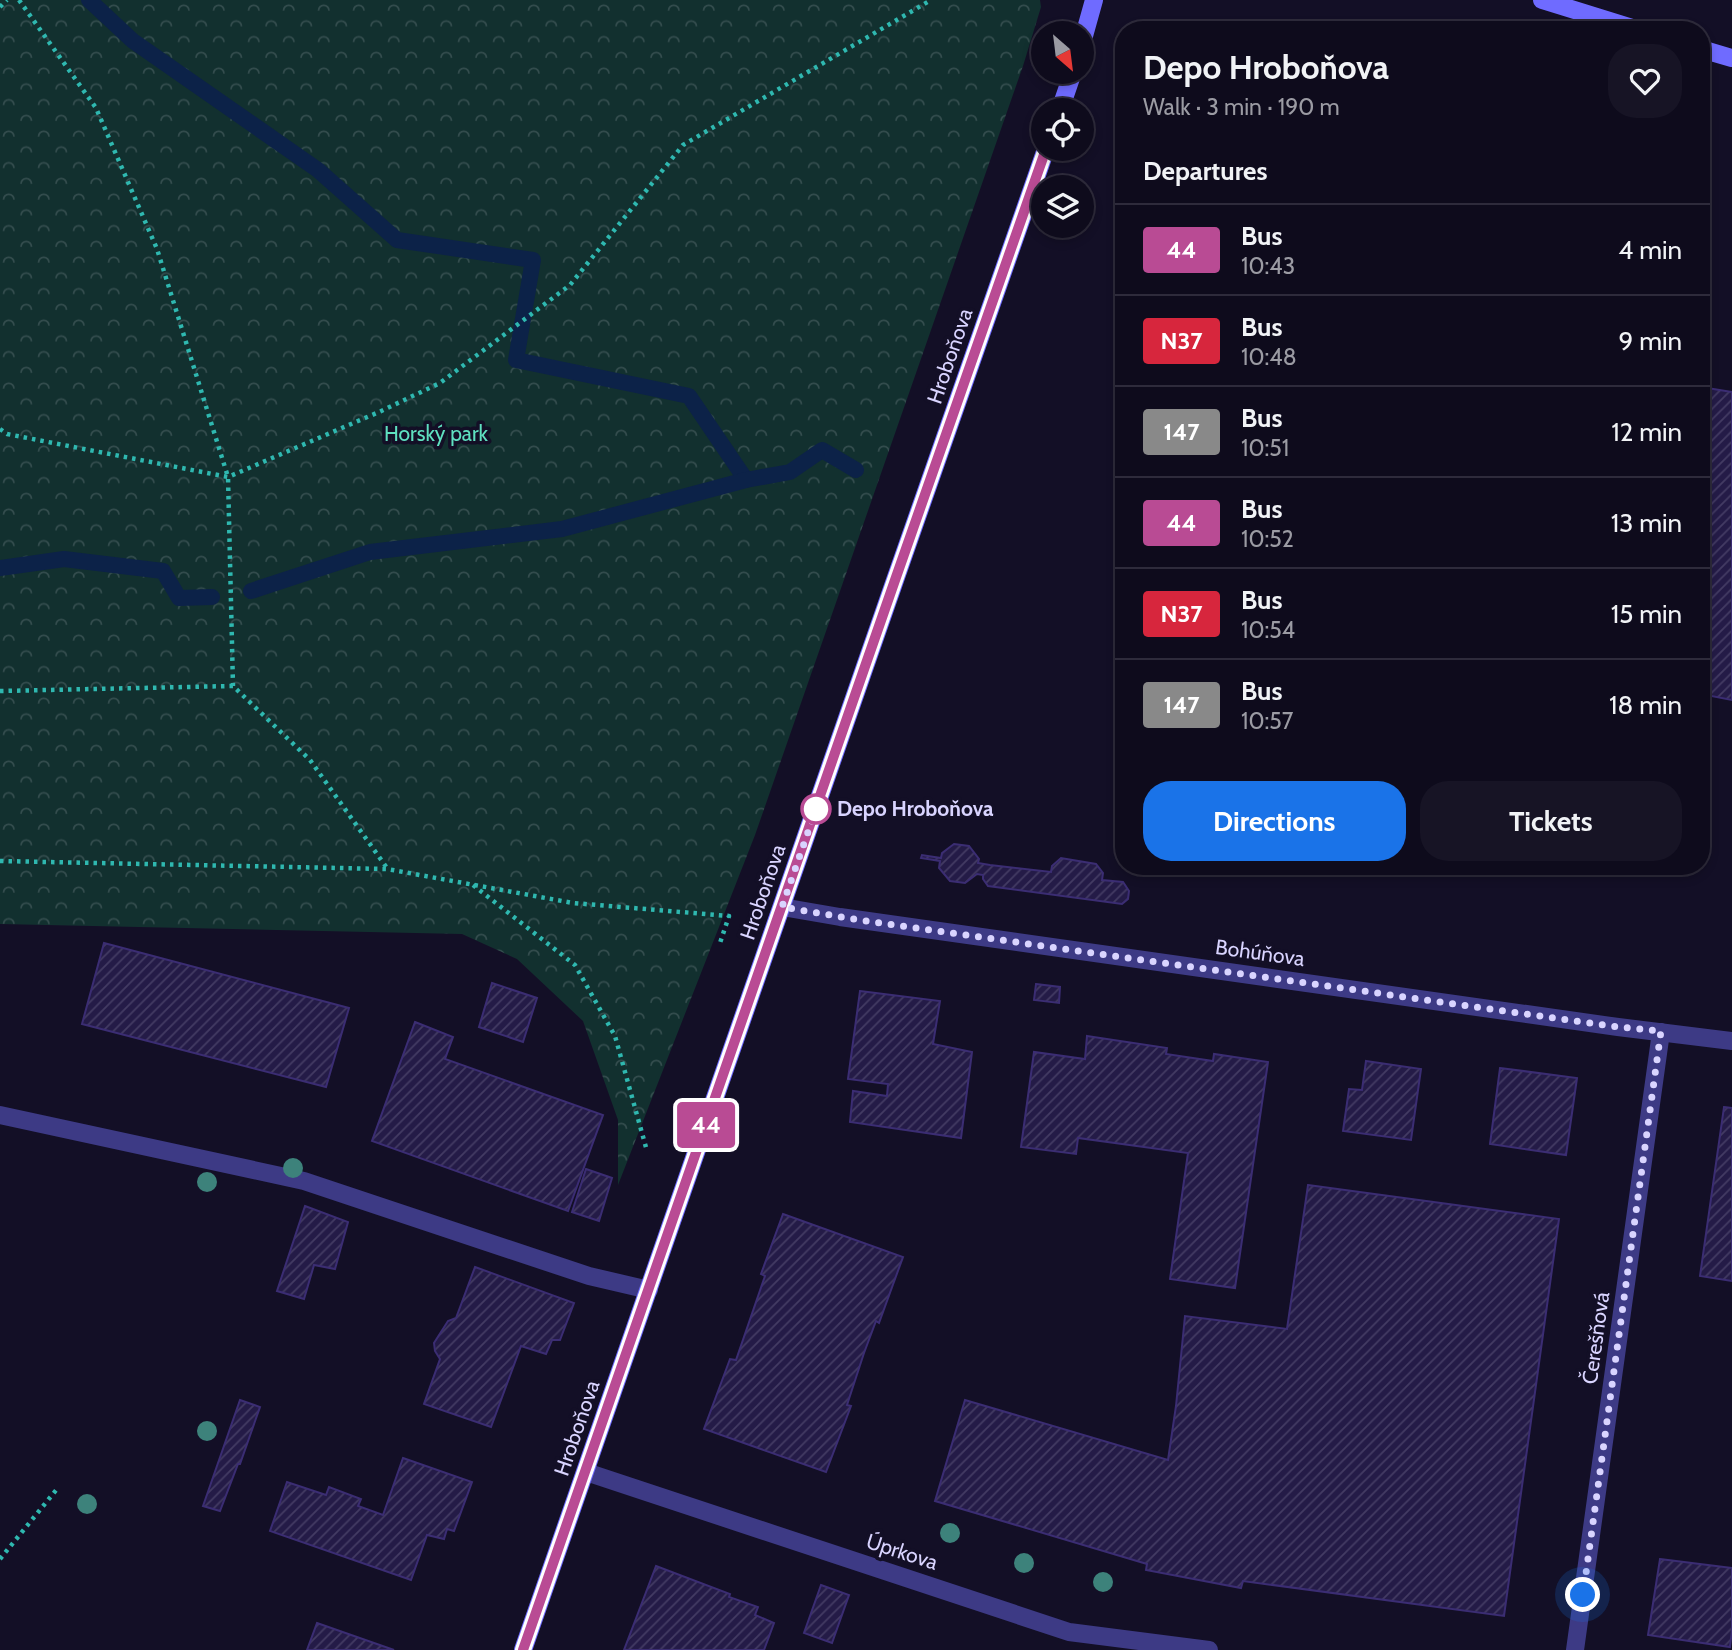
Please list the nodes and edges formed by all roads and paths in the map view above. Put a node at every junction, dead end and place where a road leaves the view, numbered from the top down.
1 (7, 0) edge
2 (19, 0) edge
3 (931, 0) edge
4 (1094, 0) edge
5 (1542, 0) edge
6 (0, 7) edge
7 (1088, 21) edge
8 (1610, 21) edge
9 (1710, 52) edge
10 (1732, 58) edge
11 (1042, 161) edge
12 (0, 429) edge
13 (7, 434) junction
14 (0, 437) edge
15 (228, 477) junction
16 (233, 686) junction
17 (0, 691) edge
18 (0, 861) edge
19 (387, 869) junction
20 (472, 884) junction
21 (782, 907) junction
22 (719, 946) dead end
23 (1661, 1031) junction
24 (1732, 1041) edge
25 (0, 1115) edge
26 (647, 1151) dead end
27 (649, 1290) junction
28 (586, 1472) junction
29 (57, 1489) dead end
30 (0, 1559) edge
31 (523, 1650) edge
32 (1209, 1650) edge
33 (1575, 1650) edge

1 - 6 path
2 - 15 path
3 - 15 path
4 - 7 street
5 - 8 street
9 - 10 street
11 - 21 street, Hroboňova
12 - 13 path
13 - 14 path
13 - 15 path
15 - 16 path
16 - 17 path
16 - 19 path
18 - 19 path
19 - 20 path
20 - 22 path
20 - 26 path
21 - 23 street, Bohúňova
21 - 27 street, Hroboňova
23 - 24 street, Bohúňova
23 - 33 street, Čerešňová
25 - 27 street
27 - 28 street, Hroboňova
28 - 31 street, Hroboňova
28 - 32 street, Úprkova
29 - 30 path

